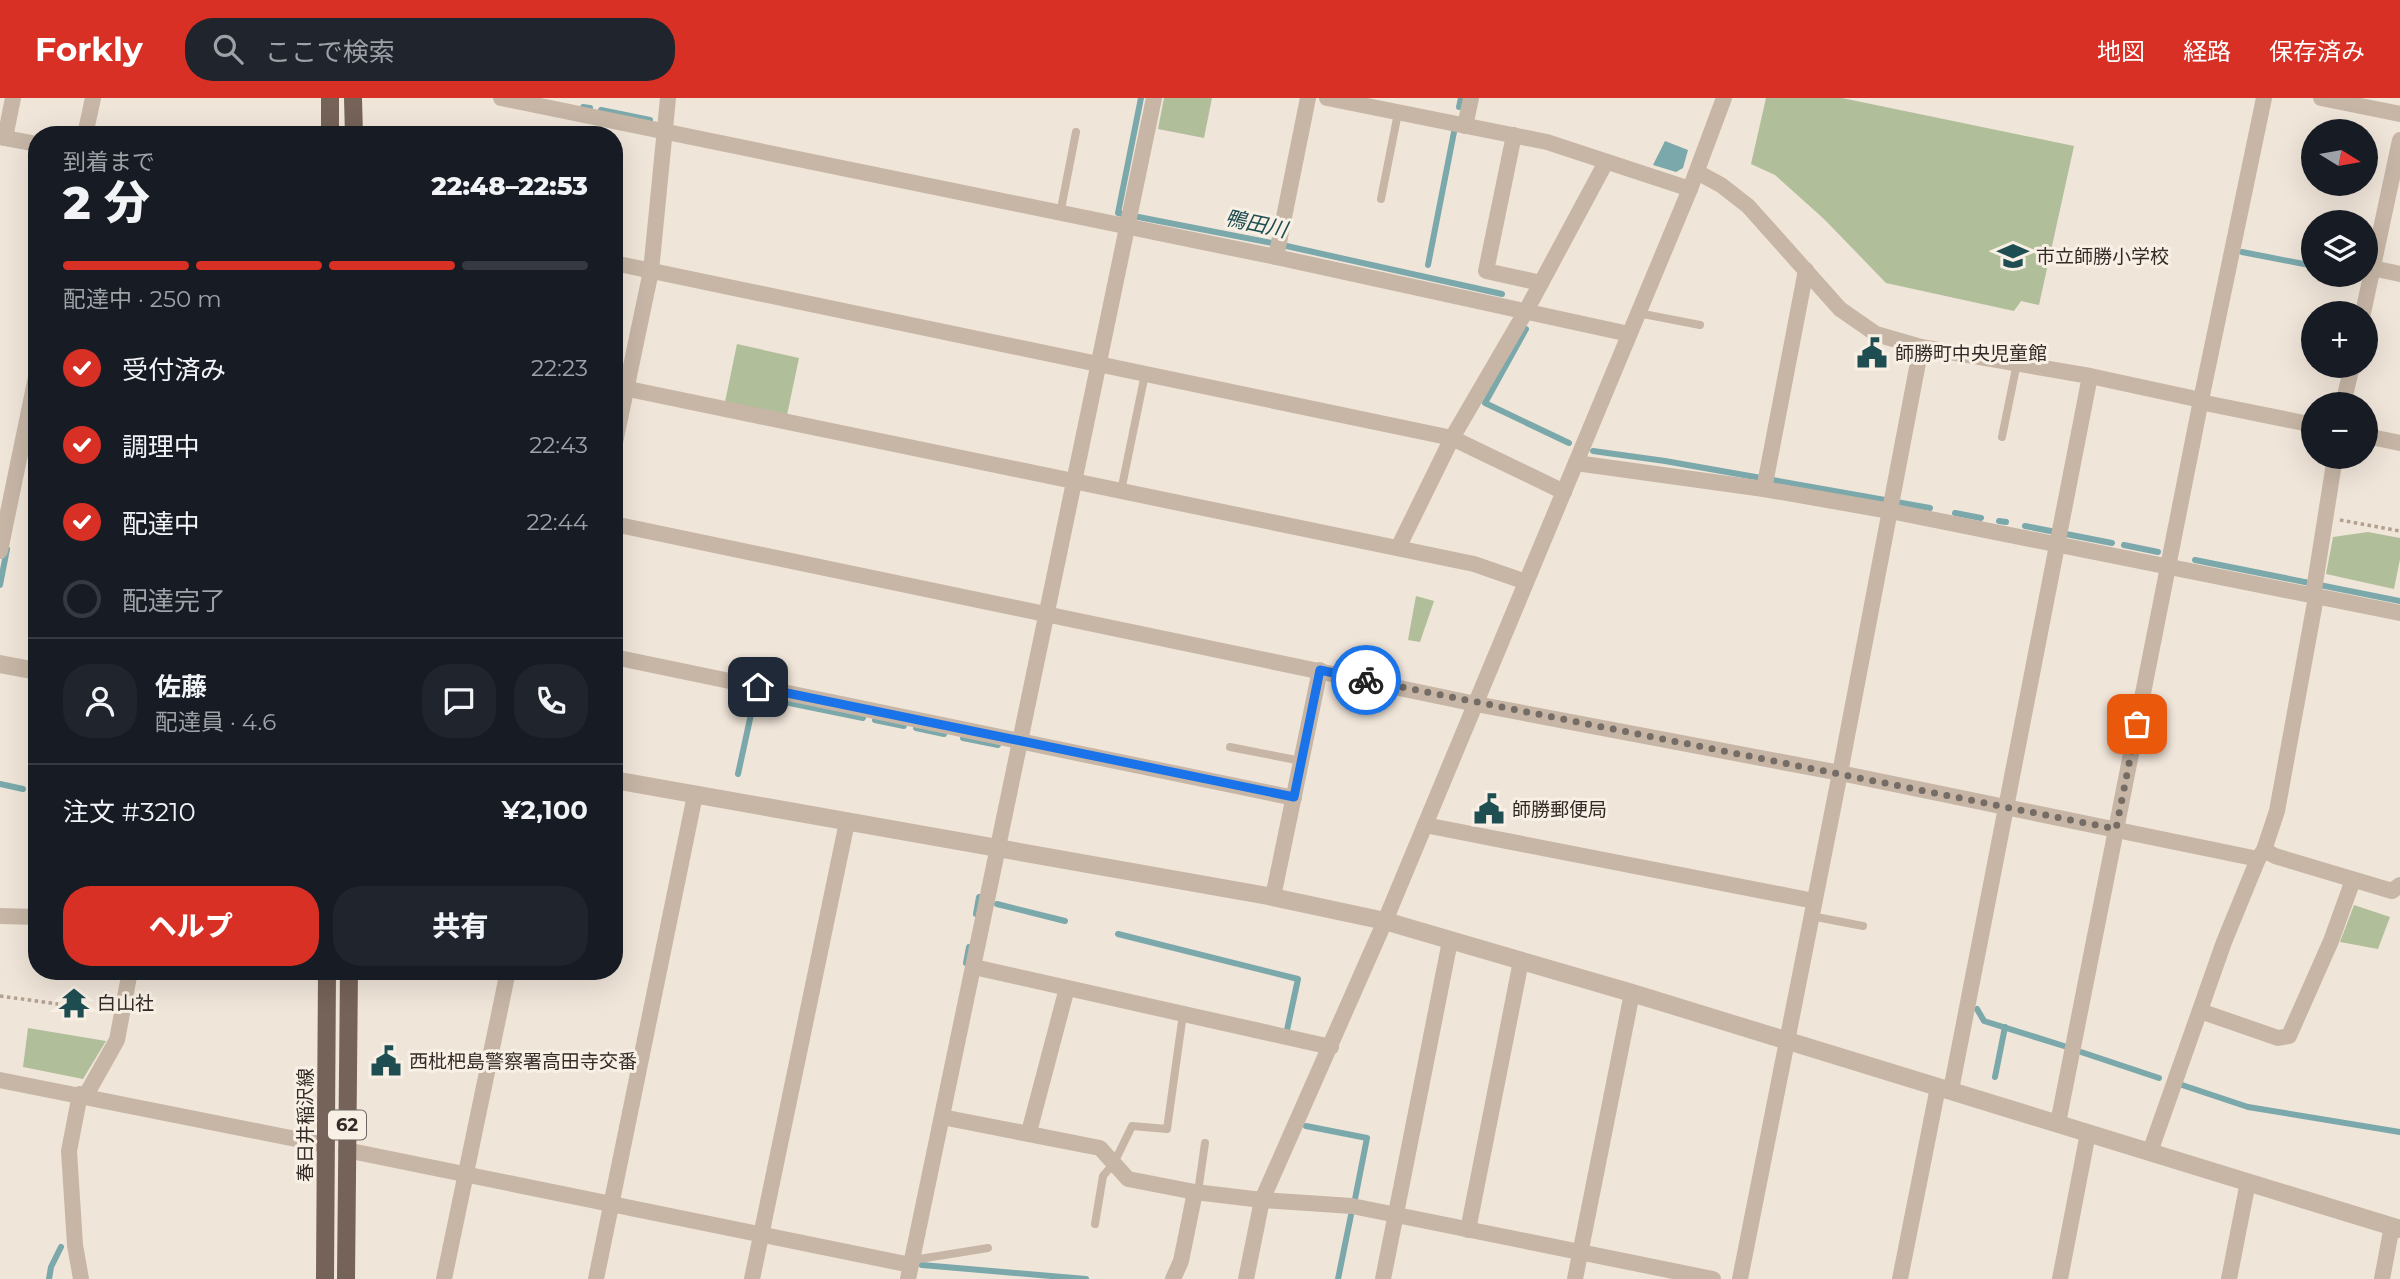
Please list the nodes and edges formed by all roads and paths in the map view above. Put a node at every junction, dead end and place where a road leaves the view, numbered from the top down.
1 (13, 98) edge
2 (93, 98) edge
3 (330, 98) edge
4 (354, 98) edge
5 (501, 98) edge
6 (668, 98) edge
7 (1154, 98) edge
8 (1308, 98) edge
9 (1327, 98) edge
10 (1471, 98) edge
11 (1724, 98) edge
12 (2264, 98) edge
13 (2321, 98) edge
14 (2369, 103) edge
15 (1398, 112) junction
16 (2400, 114) edge
17 (87, 126) edge
18 (330, 126) edge
19 (354, 126) edge
20 (1465, 126) junction
21 (1076, 132) dead end
22 (665, 133) junction
23 (1514, 135) junction
24 (3, 137) edge
25 (2400, 140) edge
26 (28, 142) edge
27 (1606, 162) junction
28 (1697, 172) junction
29 (1690, 189) junction
30 (1381, 199) dead end
31 (1060, 214) junction
32 (1131, 218) junction
33 (2378, 241) edge
34 (1278, 248) junction
35 (623, 266) edge
36 (2378, 269) edge
37 (1806, 270) junction
38 (652, 271) junction
39 (2400, 274) edge
40 (1541, 283) junction
41 (1526, 311) junction
42 (1638, 313) junction
43 (1700, 325) dead end
44 (1629, 334) junction
45 (1921, 347) junction
46 (2017, 363) junction
47 (1100, 365) junction
48 (1145, 374) junction
49 (623, 376) edge
50 (2090, 376) junction
51 (623, 388) edge
52 (2200, 401) junction
53 (28, 416) edge
54 (2301, 422) edge
55 (2002, 437) dead end
56 (1452, 438) junction
57 (2378, 438) edge
58 (2400, 443) edge
59 (1576, 463) junction
60 (2333, 469) edge
61 (1765, 481) junction
62 (1075, 482) junction
63 (1121, 491) junction
64 (1564, 492) junction
65 (1892, 503) junction
66 (2326, 517) junction
67 (623, 526) edge
68 (2400, 531) edge
69 (2058, 536) junction
70 (1398, 548) junction
71 (0, 551) edge
72 (2168, 566) junction
73 (1526, 582) junction
74 (2315, 590) junction
75 (2400, 613) edge
76 (1047, 614) junction
77 (623, 659) edge
78 (0, 664) edge
79 (28, 669) edge
80 (1320, 670) junction
81 (1476, 704) junction
82 (1021, 741) junction
83 (1230, 747) dead end
84 (1301, 761) junction
85 (1840, 773) junction
86 (623, 782) edge
87 (695, 795) junction
88 (1294, 797) junction
89 (2006, 806) junction
90 (847, 822) junction
91 (1425, 825) junction
92 (2116, 829) junction
93 (998, 849) junction
94 (2261, 855) junction
95 (2353, 880) junction
96 (2400, 885) edge
97 (1273, 897) junction
98 (1812, 908) junction
99 (0, 916) edge
100 (28, 917) edge
101 (1385, 921) junction
102 (1863, 926) dead end
103 (1450, 941) junction
104 (1521, 961) junction
105 (974, 967) junction
106 (128, 980) edge
107 (327, 980) edge
108 (349, 980) edge
109 (506, 980) edge
110 (1067, 988) junction
111 (1632, 993) junction
112 (0, 996) edge
113 (58, 1004) dead end
114 (2200, 1011) junction
115 (1183, 1014) junction
116 (1786, 1041) junction
117 (1331, 1047) junction
118 (0, 1080) edge
119 (1945, 1088) junction
120 (83, 1095) junction
121 (942, 1117) junction
122 (2058, 1123) junction
123 (1029, 1132) junction
124 (2088, 1133) junction
125 (1205, 1143) dead end
126 (326, 1145) junction
127 (346, 1150) junction
128 (2150, 1152) junction
129 (1114, 1163) junction
130 (466, 1174) junction
131 (2248, 1182) junction
132 (1197, 1192) junction
133 (1262, 1200) junction
134 (611, 1204) junction
135 (1395, 1215) junction
136 (1095, 1224) dead end
137 (2396, 1228) edge
138 (1468, 1230) junction
139 (762, 1234) junction
140 (988, 1248) dead end
141 (1580, 1252) junction
142 (911, 1268) edge
143 (80, 1279) edge
144 (325, 1279) edge
145 (345, 1279) edge
146 (444, 1279) edge
147 (596, 1279) edge
148 (752, 1279) edge
149 (1173, 1279) edge
150 (1246, 1279) edge
151 (1383, 1279) edge
152 (1575, 1279) edge
153 (1713, 1279) edge
154 (1740, 1279) edge
155 (1900, 1279) edge
156 (2060, 1279) edge
157 (2229, 1279) edge
158 (2382, 1279) edge

1 - 24 street
2 - 17 street
3 - 18 main road
4 - 19 main road
5 - 22 street
6 - 22 street
7 - 32 street
8 - 34 street
9 - 15 street
10 - 20 street
11 - 28 street
12 - 52 street
13 - 14 street
14 - 16 street
15 - 20 street
15 - 30 lane
20 - 23 street
21 - 31 lane
22 - 31 street
22 - 38 street
23 - 27 street
23 - 40 street
24 - 26 street
25 - 33 street
27 - 29 street
27 - 40 street
28 - 29 street
28 - 37 street
29 - 42 street
31 - 32 street
32 - 34 street
32 - 47 street
34 - 41 street
35 - 38 street
36 - 39 street
37 - 45 street
37 - 61 street
38 - 47 street
38 - 49 street
40 - 41 street
41 - 44 street
41 - 56 street
42 - 43 lane
42 - 44 street
44 - 59 street
45 - 46 street
45 - 65 street
46 - 50 street
46 - 55 lane
47 - 48 street
47 - 62 street
48 - 56 street
48 - 63 lane
50 - 52 street
50 - 69 street
51 - 62 street
52 - 54 street
52 - 72 street
53 - 71 street
56 - 64 street
56 - 70 street
57 - 58 street
59 - 61 street
59 - 64 street
60 - 66 street
61 - 65 street
62 - 63 street
62 - 76 street
63 - 70 street
64 - 73 street
65 - 69 street
65 - 85 street
66 - 68 path
66 - 74 street
67 - 76 street
69 - 72 street
69 - 89 street
70 - 73 street
72 - 74 street
72 - 92 street
73 - 81 street
74 - 75 street
74 - 94 street
76 - 80 street
76 - 82 street
77 - 82 street
78 - 79 street
80 - 81 street
80 - 84 street
81 - 85 street
81 - 91 street
82 - 88 street
82 - 93 street
83 - 84 lane
84 - 88 street
85 - 89 street
85 - 98 street
86 - 87 street
87 - 90 street
87 - 134 street
88 - 97 street
89 - 92 street
89 - 119 street
90 - 93 street
90 - 139 street
91 - 98 street
91 - 101 street
92 - 94 street
92 - 122 street
93 - 97 street
93 - 105 street
94 - 95 street
94 - 114 street
95 - 96 street
95 - 114 street
97 - 101 street
98 - 102 lane
98 - 116 street
99 - 100 street
101 - 103 street
101 - 117 street
103 - 104 street
103 - 135 street
104 - 111 street
104 - 138 street
105 - 110 street
105 - 121 street
106 - 120 street
107 - 126 main road, 春日井稲沢線 / 62
108 - 127 main road, 62
109 - 130 street
110 - 115 street
110 - 123 street
111 - 116 street
111 - 141 street
112 - 113 path
114 - 128 street
115 - 117 street
115 - 129 lane
116 - 119 street
116 - 154 street
117 - 133 street
118 - 120 street
119 - 122 street
119 - 155 street
120 - 126 street
120 - 143 street
121 - 123 street
121 - 142 street
122 - 124 street
123 - 129 street
124 - 128 street
124 - 156 street
125 - 132 lane
126 - 144 main road, 春日井稲沢線 / 62
127 - 130 street
127 - 145 main road, 62
128 - 131 street
129 - 132 street
129 - 136 lane
130 - 134 street
130 - 146 street
131 - 137 street
131 - 157 street
132 - 133 street
132 - 149 street
133 - 135 street
133 - 150 street
134 - 139 street
134 - 147 street
135 - 138 street
135 - 151 street
137 - 158 street
138 - 141 street
139 - 142 street
139 - 148 street
140 - 142 lane
141 - 152 street
141 - 153 street

